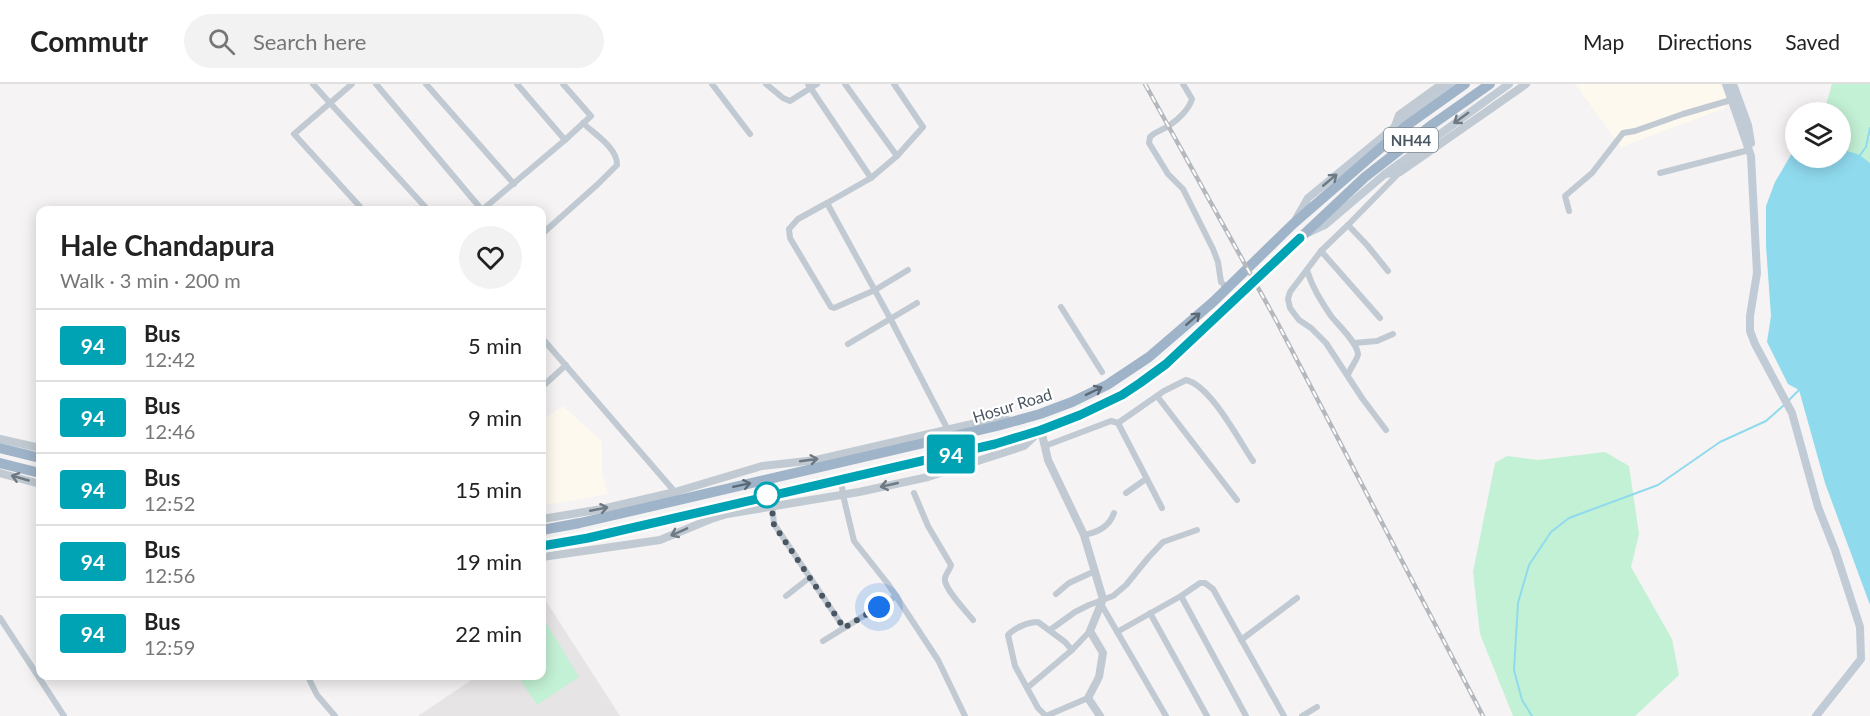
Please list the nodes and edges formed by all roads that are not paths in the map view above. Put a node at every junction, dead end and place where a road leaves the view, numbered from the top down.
1 (313, 84) edge
2 (352, 84) edge
3 (376, 84) edge
4 (426, 84) edge
5 (517, 84) edge
6 (563, 84) edge
7 (766, 84) edge
8 (845, 84) edge
9 (894, 84) edge
10 (1183, 84) edge
11 (1442, 84) edge
12 (1453, 84) edge
13 (1465, 84) edge
14 (1490, 84) edge
15 (1509, 84) edge
16 (1526, 84) edge
17 (1726, 84) edge
18 (1733, 84) edge
19 (715, 85) edge
20 (812, 86) edge
21 (1731, 100) junction
22 (330, 103) junction
23 (583, 123) junction
24 (1395, 126) junction
25 (750, 134) dead end
26 (565, 140) junction
27 (1750, 153) junction
28 (897, 156) junction
29 (1400, 172) junction
30 (1660, 173) dead end
31 (1385, 174) junction
32 (871, 178) junction
33 (514, 184) junction
34 (1332, 198) junction
35 (827, 203) junction
36 (359, 206) edge
37 (424, 206) edge
38 (479, 206) edge
39 (487, 206) edge
40 (1569, 211) dead end
41 (1293, 224) junction
42 (1348, 225) junction
43 (546, 230) edge
44 (1300, 238) junction
45 (1321, 251) junction
46 (908, 270) dead end
47 (1307, 270) junction
48 (1388, 271) dead end
49 (1227, 288) junction
50 (875, 290) junction
51 (917, 303) dead end
52 (1061, 307) dead end
53 (891, 318) junction
54 (1380, 318) dead end
55 (1393, 334) dead end
56 (546, 342) edge
57 (1354, 343) junction
58 (848, 344) dead end
59 (566, 365) junction
60 (1102, 372) dead end
61 (1348, 375) junction
62 (546, 383) edge
63 (1157, 396) junction
64 (1012, 422) junction
65 (1118, 423) junction
66 (948, 430) junction
67 (1041, 430) junction
68 (1386, 430) dead end
69 (0, 439) edge
70 (1045, 446) junction
71 (36, 447) edge
72 (0, 448) edge
73 (36, 457) edge
74 (1253, 460) dead end
75 (0, 463) edge
76 (36, 472) edge
77 (0, 473) edge
78 (841, 479) junction
79 (1146, 479) junction
80 (36, 483) edge
81 (675, 492) junction
82 (914, 493) dead end
83 (1126, 493) dead end
84 (770, 495) junction
85 (843, 495) junction
86 (1237, 500) dead end
87 (772, 507) junction
88 (1162, 508) dead end
89 (1114, 513) dead end
90 (546, 518) edge
91 (546, 529) edge
92 (1197, 530) dead end
93 (1084, 535) junction
94 (546, 545) edge
95 (546, 556) edge
96 (1095, 570) junction
97 (809, 578) junction
98 (1056, 594) dead end
99 (786, 596) dead end
100 (896, 596) junction
101 (1181, 597) junction
102 (1297, 598) dead end
103 (1102, 602) junction
104 (1150, 613) junction
105 (0, 618) edge
106 (973, 620) dead end
107 (844, 628) junction
108 (1050, 630) junction
109 (1090, 631) junction
110 (1117, 632) junction
111 (1241, 640) junction
112 (823, 641) dead end
113 (1072, 650) junction
114 (36, 673) edge
115 (40, 680) edge
116 (310, 680) edge
117 (1027, 688) junction
118 (1088, 698) junction
119 (1317, 706) dead end
120 (64, 716) edge
121 (335, 716) edge
122 (965, 716) edge
123 (1046, 716) edge
124 (1100, 716) edge
125 (1166, 716) edge
126 (1207, 716) edge
127 (1246, 716) edge
128 (1284, 716) edge
129 (1302, 716) edge
130 (1816, 716) edge

1 - 22 street
2 - 22 street
3 - 38 street
4 - 33 street
5 - 26 street
6 - 23 street
7 - 20 street
8 - 28 street
9 - 28 street
10 - 49 street
11 - 24 street
12 - 24 main road
13 - 34 highway, NH44
14 - 34 highway, NH44
15 -> 31 main road
16 - 29 street
17 - 21 main road
18 - 27 main road
19 - 25 street
20 - 32 street
21 - 27 main road
21 - 40 street
22 - 36 street
22 - 37 street
23 - 26 street
23 - 43 street
41 -> 24 main road
26 - 33 street
27 - 30 street
27 - 130 main road
28 - 32 street
29 - 31 street
29 - 42 street
31 - 44 main road
32 - 35 street
33 - 39 street
34 - 41 highway, NH44
34 - 44 highway, NH44
35 - 50 street
35 - 50 street
41 - 49 highway, Hosur Road / NH44
42 - 45 street
42 - 48 street
44 - 67 highway, Hosur Road / NH44
45 - 47 street
45 - 54 street
46 - 50 street
47 - 57 street
47 - 61 street
64 -> 49 highway, Hosur Road / NH44
50 - 53 street
51 - 53 street
52 - 60 street
53 - 58 street
53 - 66 street
55 - 57 street
56 - 59 street
57 - 61 street
59 - 62 street
59 - 81 street
61 - 68 street
63 - 65 street
63 - 74 street
63 - 86 street
64 - 66 street
91 -> 64 highway, Hosur Road / NH44
65 - 70 street
65 - 79 street
81 -> 66 street
67 - 70 street
67 - 78 highway, Hosur Road / NH44
67 -> 85 street
69 - 71 street
70 - 93 street
72 - 73 highway
75 - 76 highway
80 -> 77 street
78 - 84 highway, Hosur Road / NH44
78 - 85 street
79 - 83 street
79 - 88 street
90 -> 81 street
82 - 106 street
84 - 87 street
84 - 94 highway, Hosur Road / NH44
85 - 87 street
85 - 100 street
87 -> 95 street
87 - 97 street
89 - 93 street
92 - 103 street
93 - 96 street
96 - 98 street
96 - 103 street
97 - 99 street
97 - 107 street
100 - 107 street
100 - 122 street
101 - 104 street
101 - 111 street
101 - 127 street
102 - 111 street
103 - 108 street
103 - 109 street
103 - 110 street
104 - 110 street
104 - 126 street
105 - 114 street
107 - 112 street
108 - 113 street
108 - 117 street
109 - 113 street
109 - 118 street
110 - 125 street
111 - 128 street
113 - 117 street
115 - 120 street
116 - 121 street
117 - 123 street
118 - 123 street
118 - 124 street
119 - 129 street

